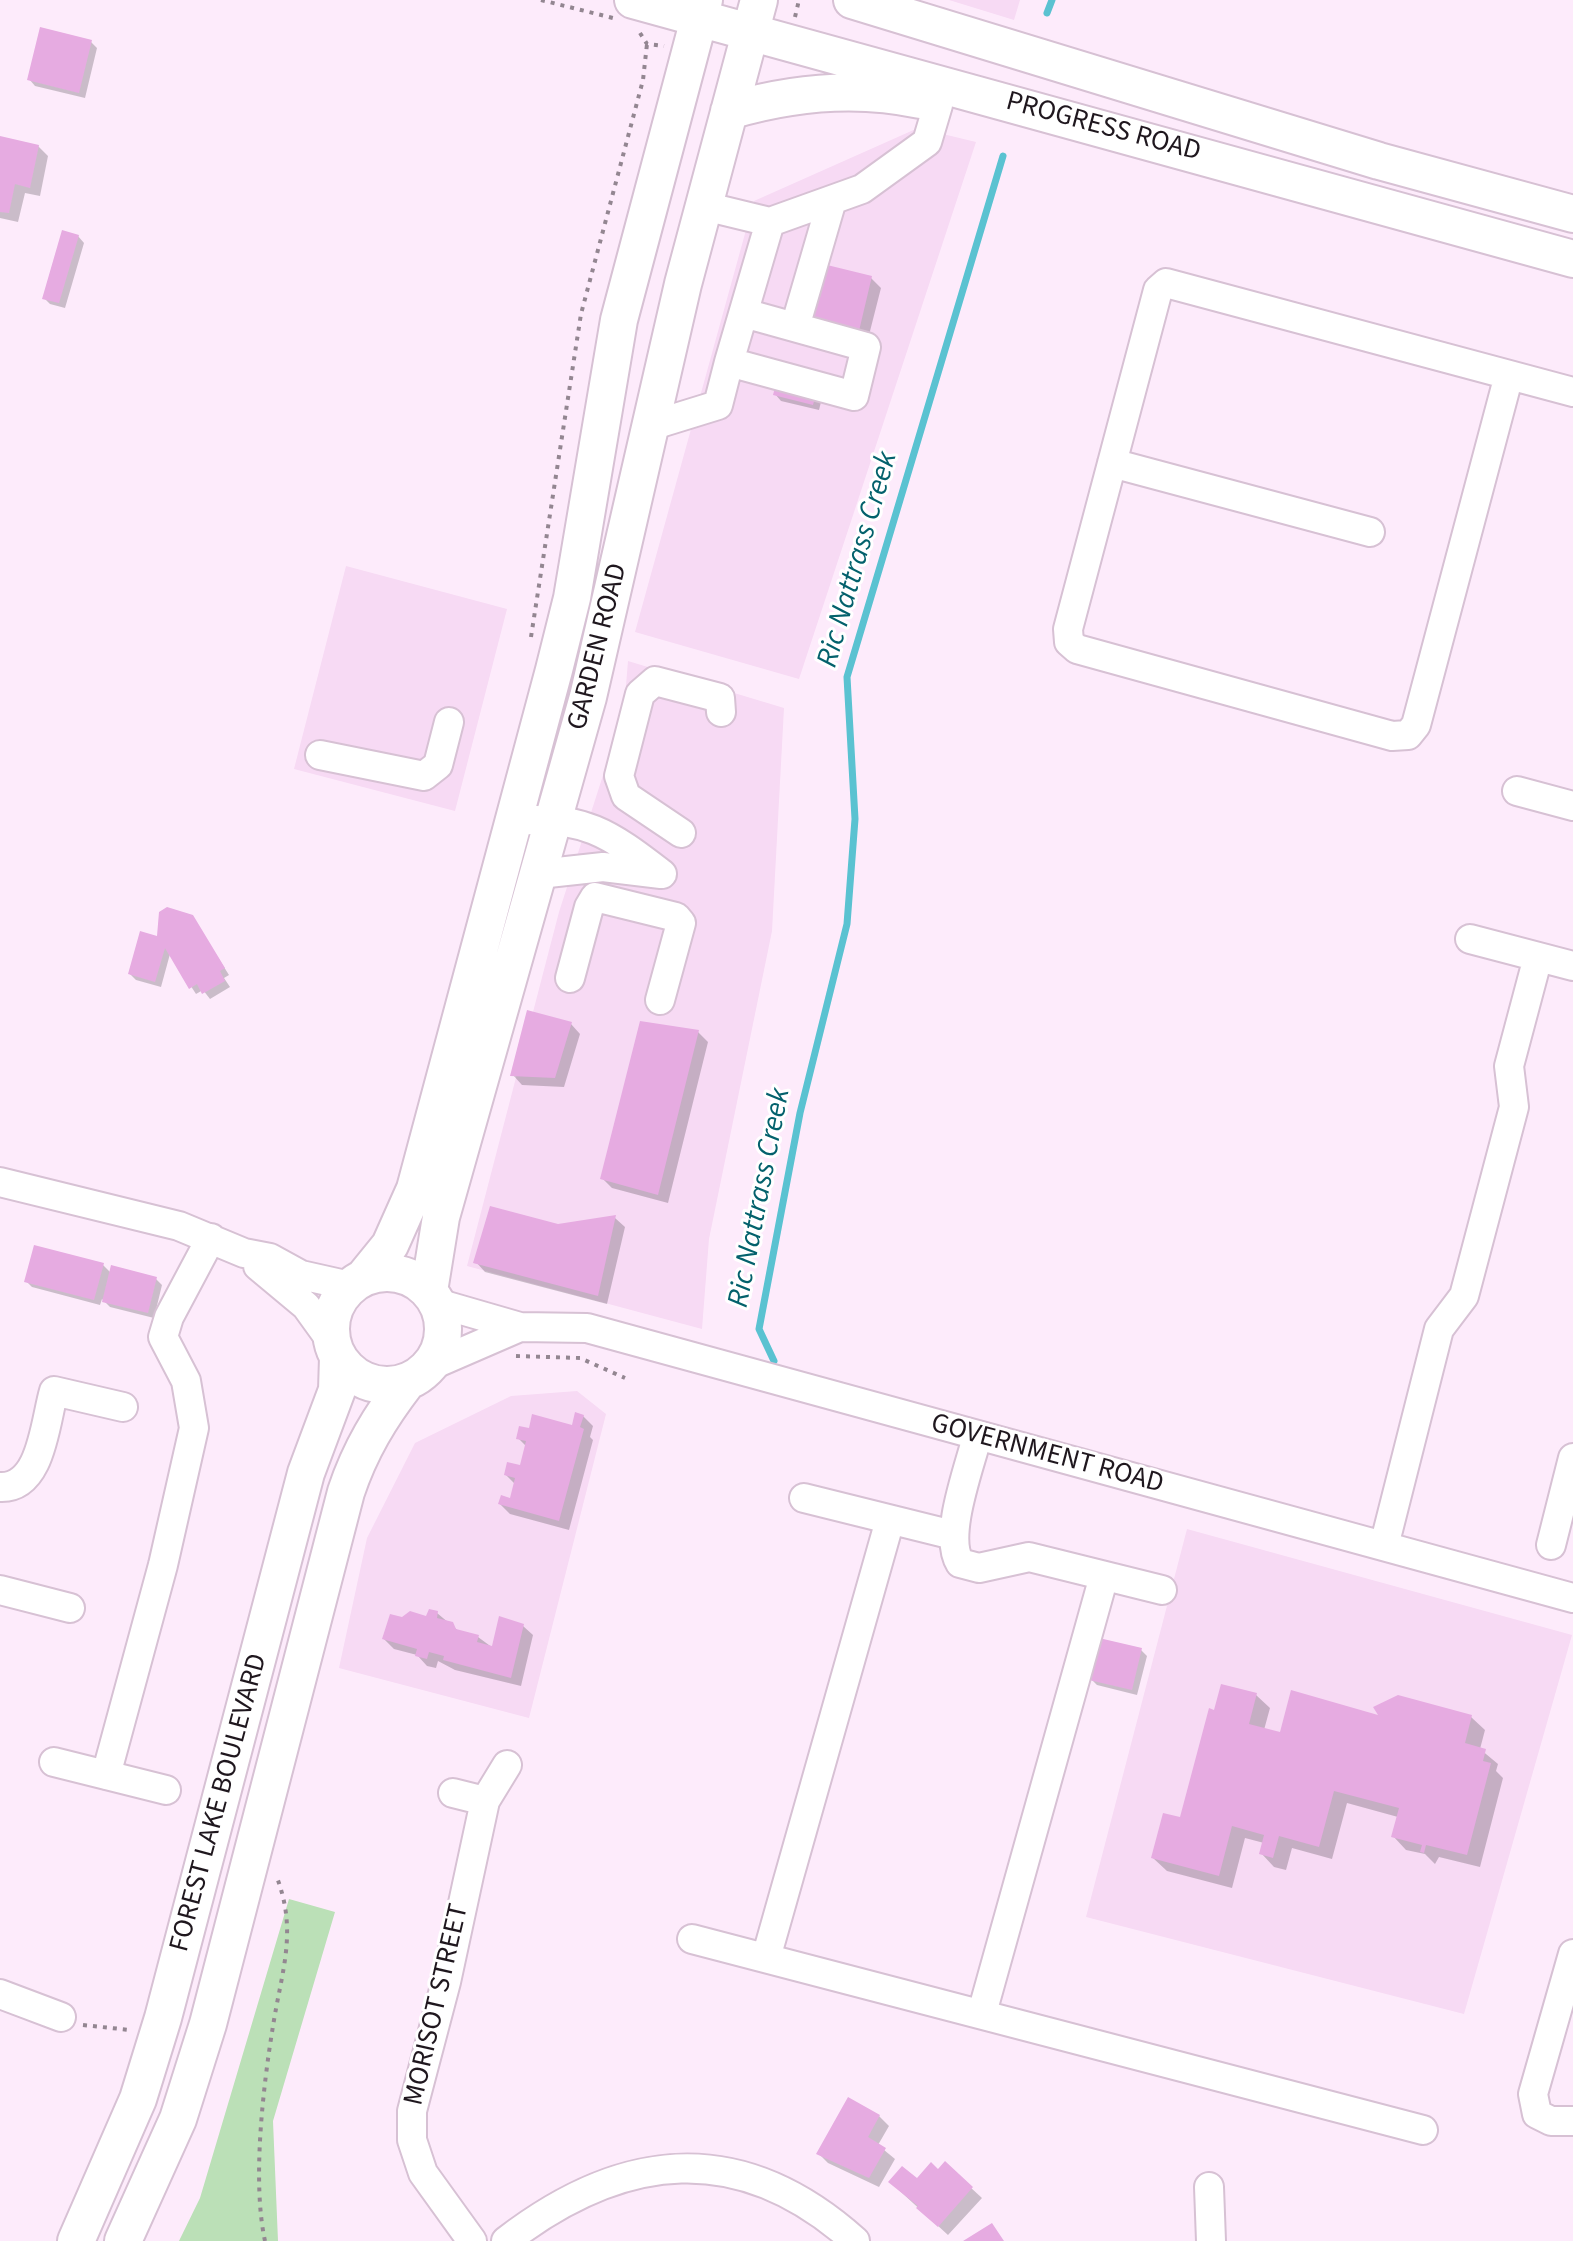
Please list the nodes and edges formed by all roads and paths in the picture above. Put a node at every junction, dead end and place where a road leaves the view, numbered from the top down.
1 (541, 0) edge
2 (852, 0) edge
3 (701, 9) edge
4 (754, 16) edge
5 (633, 20) edge
6 (657, 43) dead end
7 (647, 44) junction
8 (938, 105) junction
9 (729, 111) junction
10 (1321, 191) junction
11 (832, 200) junction
12 (704, 206) junction
13 (1573, 214) edge
14 (770, 222) junction
15 (1573, 259) edge
16 (744, 313) junction
17 (795, 327) junction
18 (729, 362) junction
19 (1509, 375) junction
20 (1573, 392) edge
21 (650, 426) junction
22 (1112, 463) junction
23 (1370, 532) dead end
24 (529, 649) dead end
25 (721, 712) dead end
26 (449, 722) dead end
27 (320, 755) dead end
28 (1517, 791) dead end
29 (1573, 806) edge
30 (555, 817) junction
31 (514, 821) junction
32 (681, 833) dead end
33 (539, 874) junction
34 (1470, 939) dead end
35 (1538, 957) junction
36 (1573, 966) edge
37 (570, 978) dead end
38 (660, 1000) dead end
39 (0, 1182) edge
40 (211, 1238) junction
41 (244, 1253) junction
42 (357, 1282) junction
43 (433, 1297) junction
44 (520, 1327) junction
45 (335, 1350) junction
46 (513, 1357) dead end
47 (419, 1374) junction
48 (625, 1378) dead end
49 (123, 1407) dead end
50 (977, 1437) junction
51 (1573, 1458) edge
52 (0, 1487) edge
53 (804, 1498) dead end
54 (890, 1520) junction
55 (953, 1535) junction
56 (1551, 1545) dead end
57 (1384, 1546) junction
58 (1104, 1576) junction
59 (0, 1590) edge
60 (1162, 1590) dead end
61 (1573, 1598) edge
62 (70, 1608) dead end
63 (54, 1762) dead end
64 (507, 1765) dead end
65 (106, 1775) junction
66 (166, 1790) dead end
67 (453, 1793) dead end
68 (485, 1801) junction
69 (275, 1872) dead end
70 (692, 1939) dead end
71 (1573, 1954) edge
72 (766, 1958) junction
73 (0, 1994) edge
74 (982, 2013) junction
75 (61, 2017) joint
76 (136, 2031) dead end
77 (1573, 2121) edge
78 (1423, 2130) dead end
79 (1209, 2187) dead end
80 (76, 2241) edge
81 (123, 2241) edge
82 (265, 2241) edge
83 (472, 2241) edge
84 (506, 2241) edge
85 (855, 2241) edge
86 (1211, 2241) edge

1 - 5 path
2 - 13 main road, PROGRESS ROAD
3 - 4 main road, PROGRESS ROAD
3 - 5 main road, PROGRESS ROAD
3 - 31 main road, GARDEN ROAD
4 - 9 main road, GARDEN ROAD
4 - 10 main road, PROGRESS ROAD
5 - 7 path
6 - 7 path
7 - 24 path
8 - 9 main road
8 - 10 main road
8 - 11 street
9 - 12 main road, GARDEN ROAD
10 - 15 main road, PROGRESS ROAD
11 - 14 street
11 - 17 street
12 - 14 street
12 - 21 main road, GARDEN ROAD
14 - 16 street
16 - 17 street
16 - 18 street
17 - 18 street
18 - 21 street
19 - 20 street
19 - 22 street
19 - 22 street
21 - 30 main road, GARDEN ROAD
22 - 23 street
25 - 32 street
26 - 27 street
28 - 29 street
30 - 31 street
30 - 33 main road, GARDEN ROAD
30 - 33 street
31 - 42 main road, GARDEN ROAD
33 - 43 main road, GARDEN ROAD
34 - 35 street
35 - 36 street
35 - 57 street
37 - 38 street
39 - 40 street
40 - 41 street
40 - 65 street
41 - 42 street
41 - 45 street
42 - 43 main road
42 - 45 main road
43 - 44 street, GOVERNMENT ROAD
43 - 47 main road
44 - 47 street, GOVERNMENT ROAD
44 - 50 street, GOVERNMENT ROAD
45 - 47 main road
45 - 80 main road, FOREST LAKE BOULEVARD
46 - 48 path
47 - 81 main road, FOREST LAKE BOULEVARD
49 - 52 street
50 - 55 street
50 - 57 street, GOVERNMENT ROAD
51 - 56 street
53 - 54 street
54 - 55 street
54 - 72 street
55 - 58 street
57 - 61 street, GOVERNMENT ROAD
58 - 60 street
58 - 74 street
59 - 62 street
63 - 65 street
64 - 68 street, MORISOT STREET
65 - 66 street
67 - 68 street
68 - 83 street, MORISOT STREET
69 - 82 path
70 - 72 street
71 - 77 street
72 - 74 street
73 - 75 street
74 - 78 street
75 - 76 path
79 - 86 street
84 - 85 street

